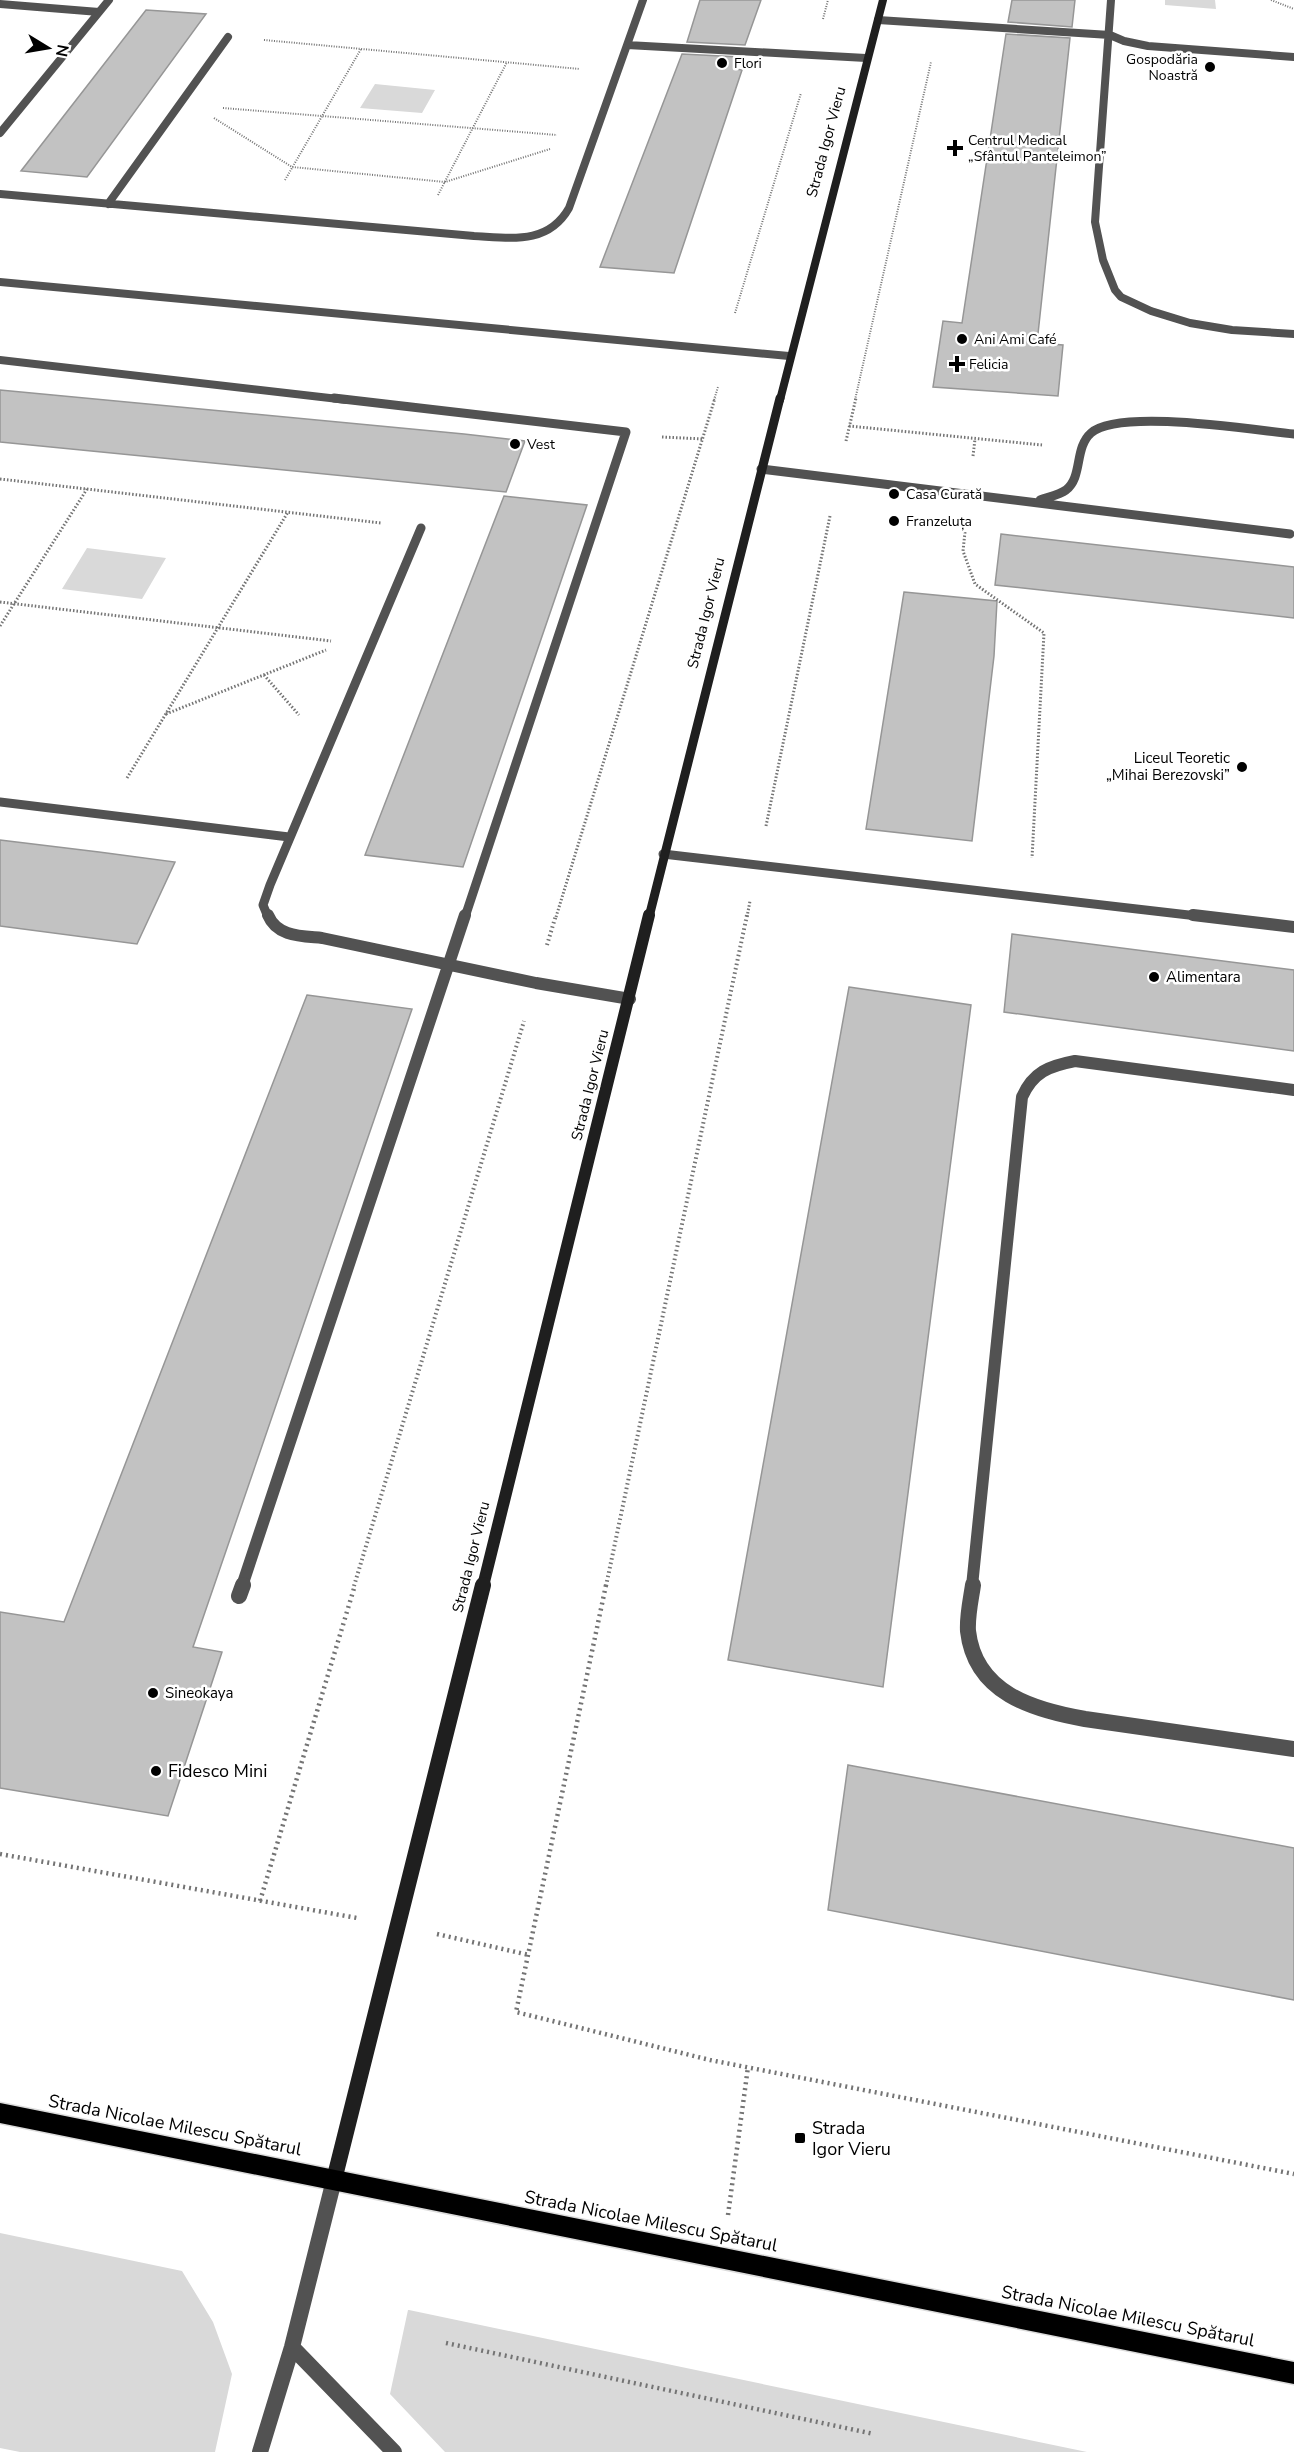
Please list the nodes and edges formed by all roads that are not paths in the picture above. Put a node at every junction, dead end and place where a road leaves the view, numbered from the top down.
1 (109, 0) edge
2 (643, 0) edge
3 (883, 0) edge
4 (1111, 0) edge
5 (0, 4) edge
6 (99, 12) junction
7 (878, 20) junction
8 (1110, 35) junction
9 (228, 37) road end
10 (627, 45) junction
11 (1294, 57) edge
12 (867, 58) junction
13 (0, 133) edge
14 (0, 194) edge
15 (108, 204) junction
16 (0, 282) edge
17 (1294, 334) edge
18 (789, 356) junction
19 (0, 360) edge
20 (1294, 434) edge
21 (761, 469) junction
22 (1033, 502) junction
23 (421, 528) road end
24 (1290, 534) dead end
25 (0, 802) edge
26 (289, 837) junction
27 (663, 854) junction
28 (1294, 927) edge
29 (450, 964) junction
30 (630, 999) junction
31 (1294, 1090) edge
32 (239, 1596) dead end
33 (1294, 1749) edge
34 (0, 2113) edge
35 (334, 2180) junction
36 (292, 2348) junction
37 (1294, 2373) edge
38 (260, 2452) edge
39 (394, 2452) edge

1 - 6 lane
2 - 10 lane
3 - 7 street, Strada Igor Vieru
4 - 8 lane
5 - 6 lane
6 - 13 lane
7 - 8 lane
7 - 12 street, Strada Igor Vieru
8 - 11 lane
8 - 17 lane
9 - 15 lane
10 - 12 lane
10 - 15 lane
12 - 18 street, Strada Igor Vieru
14 - 15 lane
16 - 18 lane
18 - 21 street, Strada Igor Vieru
19 - 29 lane
20 - 22 lane
21 - 22 lane
21 - 27 street, Strada Igor Vieru
22 - 24 lane
23 - 26 lane
25 - 26 lane
26 - 29 lane
27 - 28 lane
27 - 30 street, Strada Igor Vieru
29 - 30 lane
29 - 32 lane
30 - 35 street, Strada Igor Vieru
31 - 33 lane
34 - 35 main road, Strada Nicolae Milescu Spătarul
35 - 36 lane
35 - 37 main road, Strada Nicolae Milescu Spătarul
36 - 38 lane
36 - 39 lane

